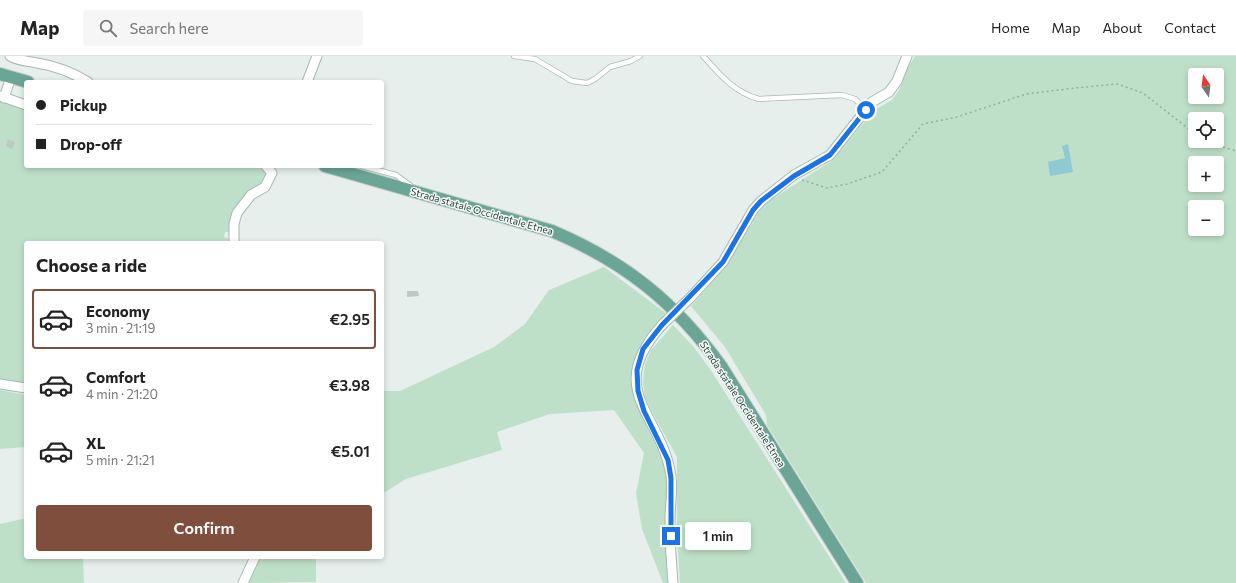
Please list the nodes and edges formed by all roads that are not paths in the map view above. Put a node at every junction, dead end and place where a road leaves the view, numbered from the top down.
1 (317, 56) edge
2 (514, 56) edge
3 (640, 56) edge
4 (703, 56) edge
5 (907, 56) edge
6 (14, 61) edge
7 (0, 74) edge
8 (85, 80) edge
9 (307, 80) edge
10 (24, 81) edge
11 (9, 83) dead end
12 (2, 97) edge
13 (24, 104) edge
14 (866, 110) junction
15 (268, 168) edge
16 (332, 168) edge
17 (370, 168) edge
18 (421, 193) junction
19 (234, 241) edge
20 (0, 384) edge
21 (24, 388) edge
22 (253, 559) edge
23 (243, 583) edge
24 (673, 583) edge
25 (857, 583) edge

1 - 9 street
2 - 3 lane
4 - 14 lane
5 - 14 street
6 - 8 street
7 - 10 main road
11 - 12 street
12 - 13 street
14 - 24 street, bridge
15 - 19 street
16 - 18 main road, Strada statale Occidentale Etnea
17 - 18 lane
18 - 25 main road, Strada statale Occidentale Etnea
20 - 21 street
22 - 23 street

